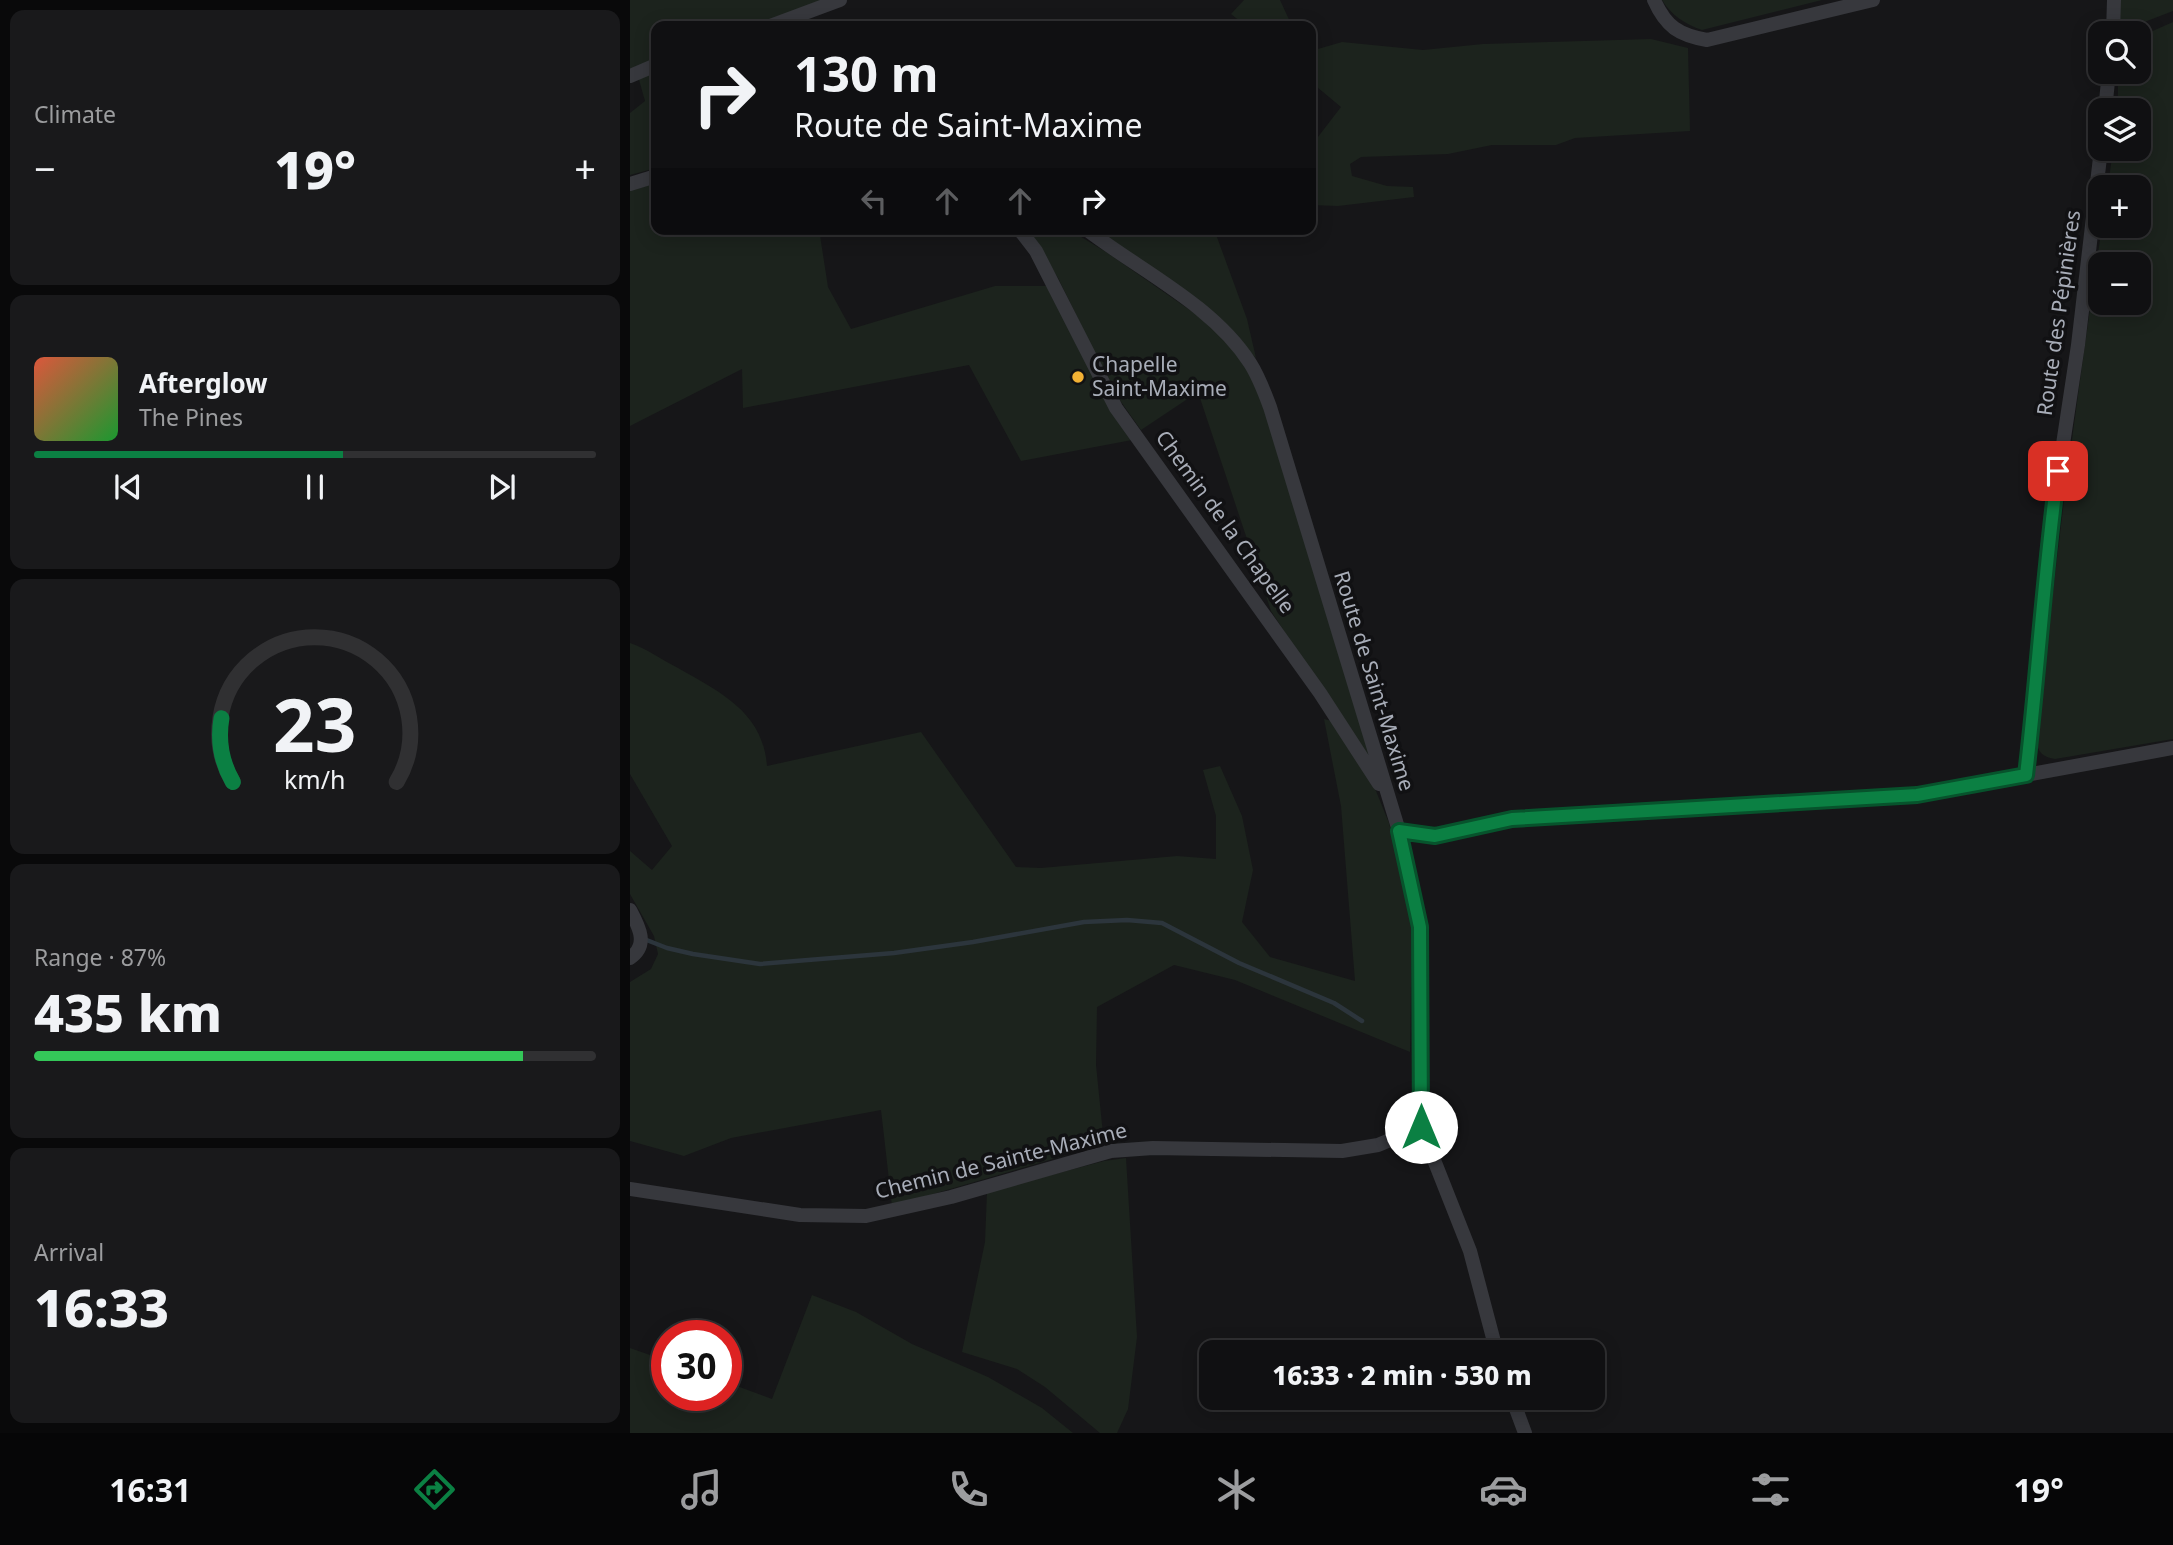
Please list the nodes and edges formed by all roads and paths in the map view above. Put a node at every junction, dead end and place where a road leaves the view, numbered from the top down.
1 (840, 0) edge
2 (1654, 0) edge
3 (1873, 0) edge
4 (2114, 0) edge
5 (783, 21) edge
6 (2113, 21) edge
7 (651, 67) edge
8 (630, 76) edge
9 (2100, 161) edge
10 (651, 178) edge
11 (630, 184) edge
12 (1024, 235) edge
13 (1094, 235) edge
14 (2173, 748) edge
15 (2026, 775) junction
16 (1387, 797) junction
17 (1399, 831) junction
18 (630, 910) edge
19 (630, 958) edge
20 (1421, 1127) junction
21 (630, 1189) edge
22 (1494, 1340) edge
23 (1516, 1410) edge
24 (1525, 1433) edge

1 - 5 street
2 - 3 street
4 - 6 street
7 - 8 street
9 - 15 street, Route des Pépinières
10 - 11 street
12 - 16 street, Chemin de la Chapelle
13 - 16 street, Route de Saint-Maxime
14 - 15 street
15 - 17 street
16 - 17 street, Route de Saint-Maxime
17 - 20 street, Route de Saint-Maxime
18 - 19 street
20 - 21 street, Chemin de Sainte-Maxime
20 - 22 street
23 - 24 street

